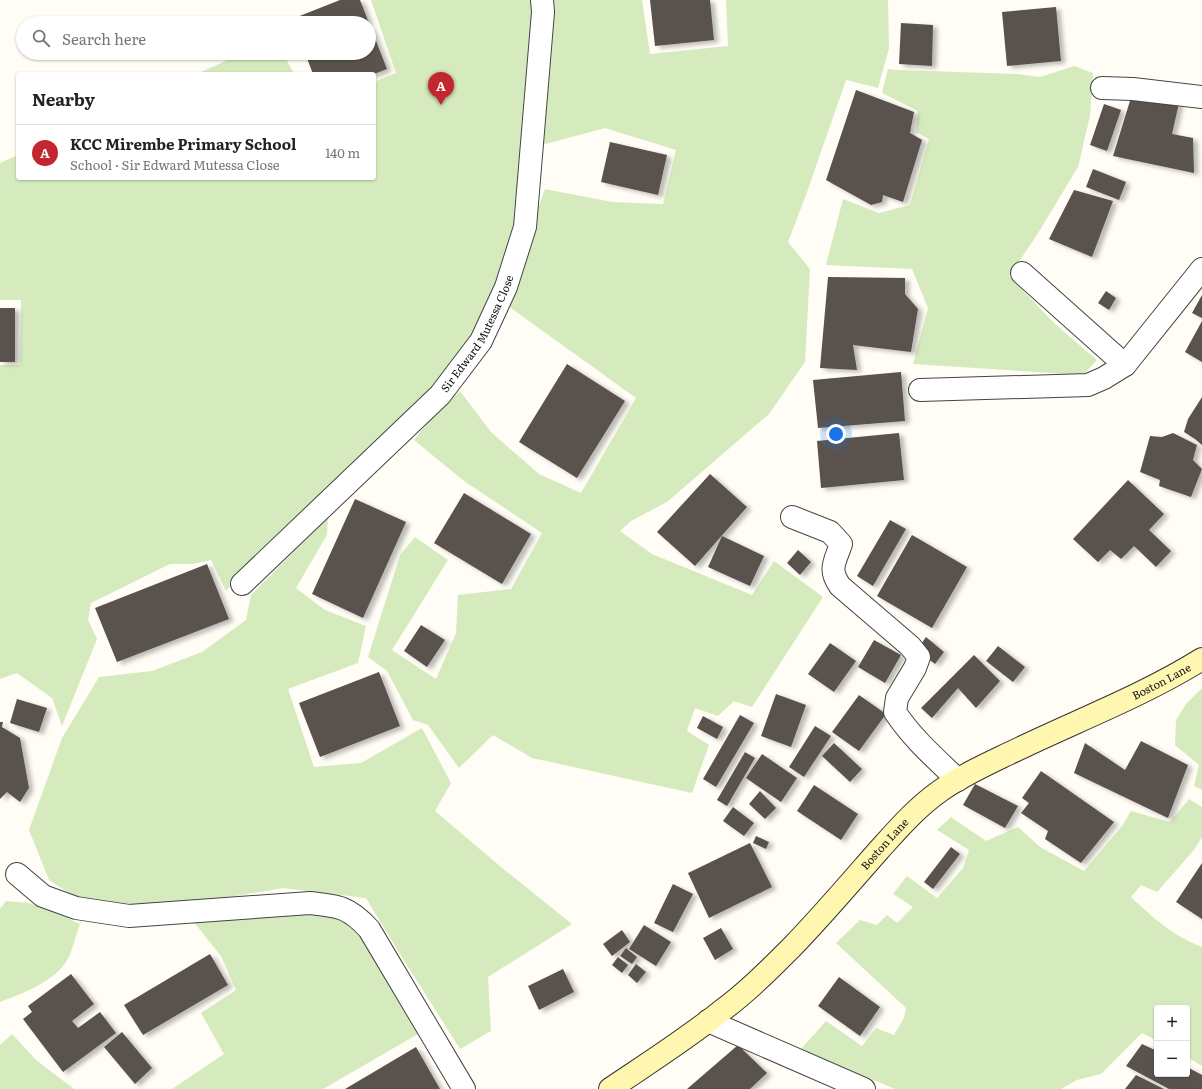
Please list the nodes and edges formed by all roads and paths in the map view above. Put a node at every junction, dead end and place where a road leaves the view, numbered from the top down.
1 (542, 0) edge
2 (1102, 88) dead end
3 (1202, 97) edge
4 (1202, 269) edge
5 (1022, 273) dead end
6 (1125, 365) junction
7 (920, 390) dead end
8 (792, 517) dead end
9 (242, 584) dead end
10 (1202, 659) edge
11 (958, 780) junction
12 (17, 874) dead end
13 (708, 1021) junction
14 (464, 1089) edge
15 (610, 1089) edge
16 (864, 1089) edge

1 - 9 street, Sir Edward Mutessa Close
2 - 3 street
4 - 6 street
5 - 6 street
6 - 7 street
8 - 11 street
10 - 11 street, Boston Lane
11 - 13 street, Boston Lane
12 - 14 street
13 - 15 street, Boston Lane
13 - 16 street

